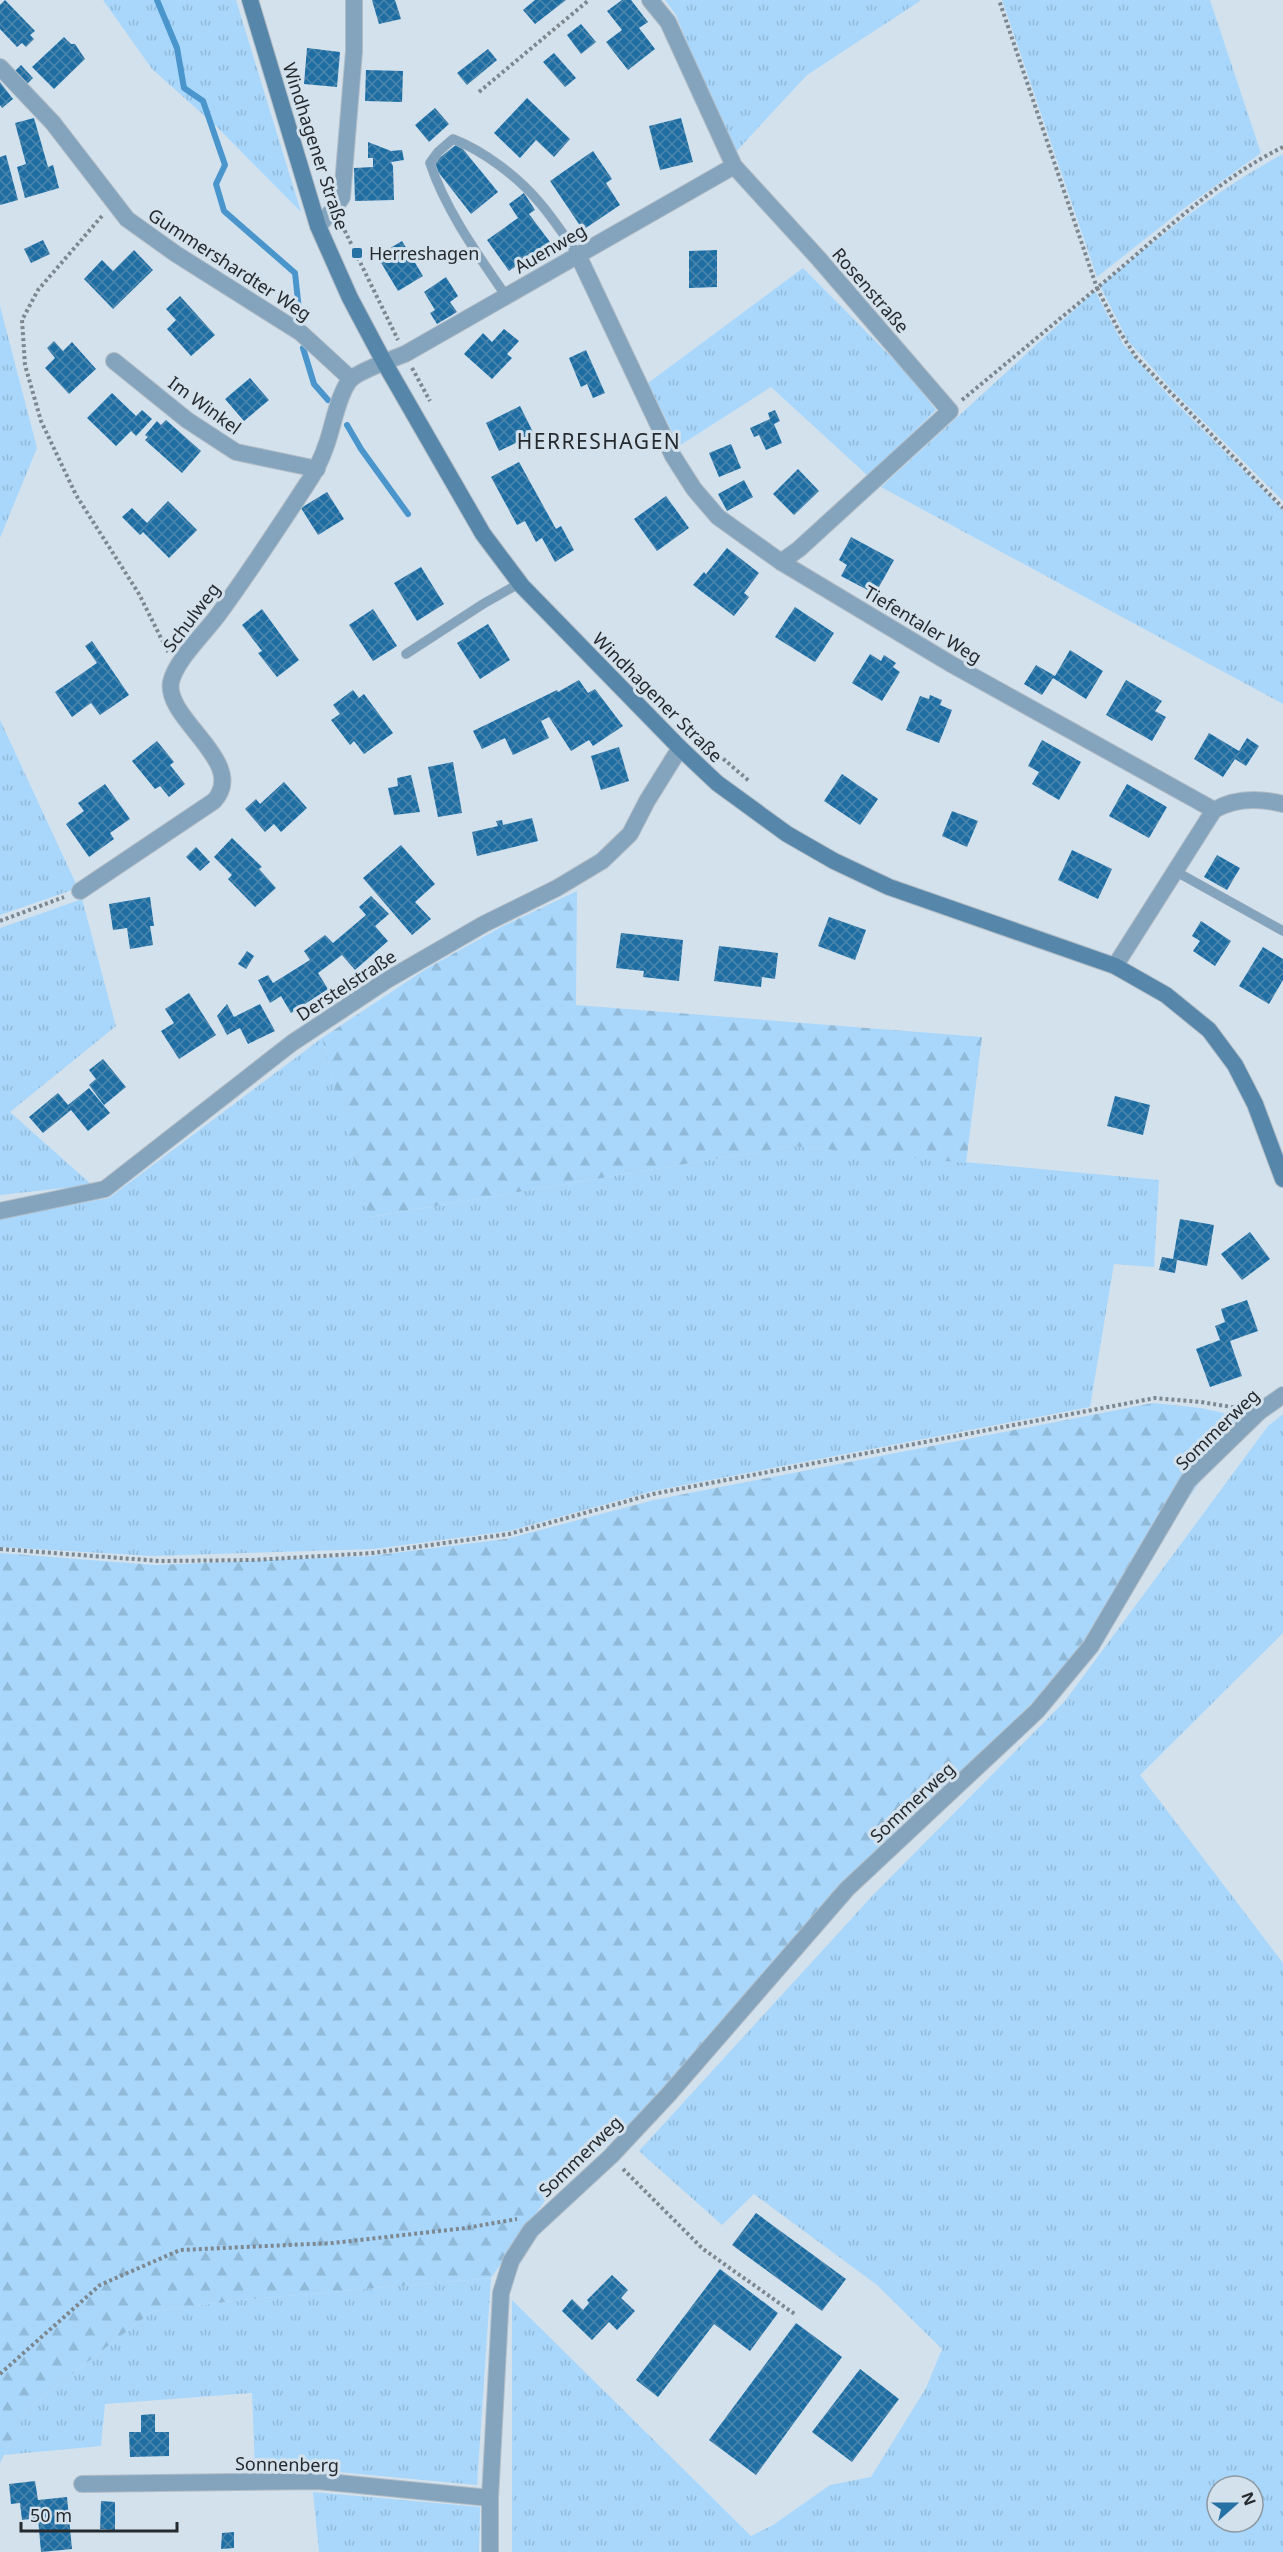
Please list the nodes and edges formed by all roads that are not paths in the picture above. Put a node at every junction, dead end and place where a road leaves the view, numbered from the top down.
1 (250, 0) edge
2 (354, 0) edge
3 (650, 0) edge
4 (0, 67) edge
5 (734, 166) junction
6 (318, 226) junction
7 (578, 255) junction
8 (506, 296) junction
9 (114, 361) dead end
10 (384, 362) junction
11 (351, 379) junction
12 (317, 469) junction
13 (781, 562) junction
14 (520, 583) junction
15 (406, 654) dead end
16 (680, 748) junction
17 (1283, 804) edge
18 (1214, 810) junction
19 (1176, 871) junction
20 (80, 891) road end
21 (1283, 931) edge
22 (1115, 966) junction
23 (1283, 1179) edge
24 (0, 1211) edge
25 (1283, 1395) edge
26 (82, 2484) dead end
27 (490, 2498) junction
28 (490, 2552) edge

1 - 6 main road, Windhagener Straße
2 - 6 street
3 - 5 street, Rosenstraße
4 - 11 street, Gummershardter Weg
5 - 7 street, Auenweg
5 - 13 street, Rosenstraße
6 - 10 main road, Windhagener Straße
7 - 8 street, Auenweg
7 - 8 lane
7 - 13 street, Tiefentaler Weg
8 - 10 street, Auenweg
9 - 12 street, Im Winkel
10 - 11 street
10 - 14 main road, Windhagener Straße
11 - 12 street, Schulweg
12 - 20 street, Schulweg
13 - 18 street, Tiefentaler Weg
14 - 15 lane
14 - 16 main road, Windhagener Straße
16 - 22 main road, Windhagener Straße
16 - 24 street, Derstelstraße
17 - 18 street
18 - 19 street
19 - 21 lane
19 - 22 street
22 - 23 main road, Windhagener Straße
25 - 27 street, Sommerweg
26 - 27 street, Sonnenberg
27 - 28 street

